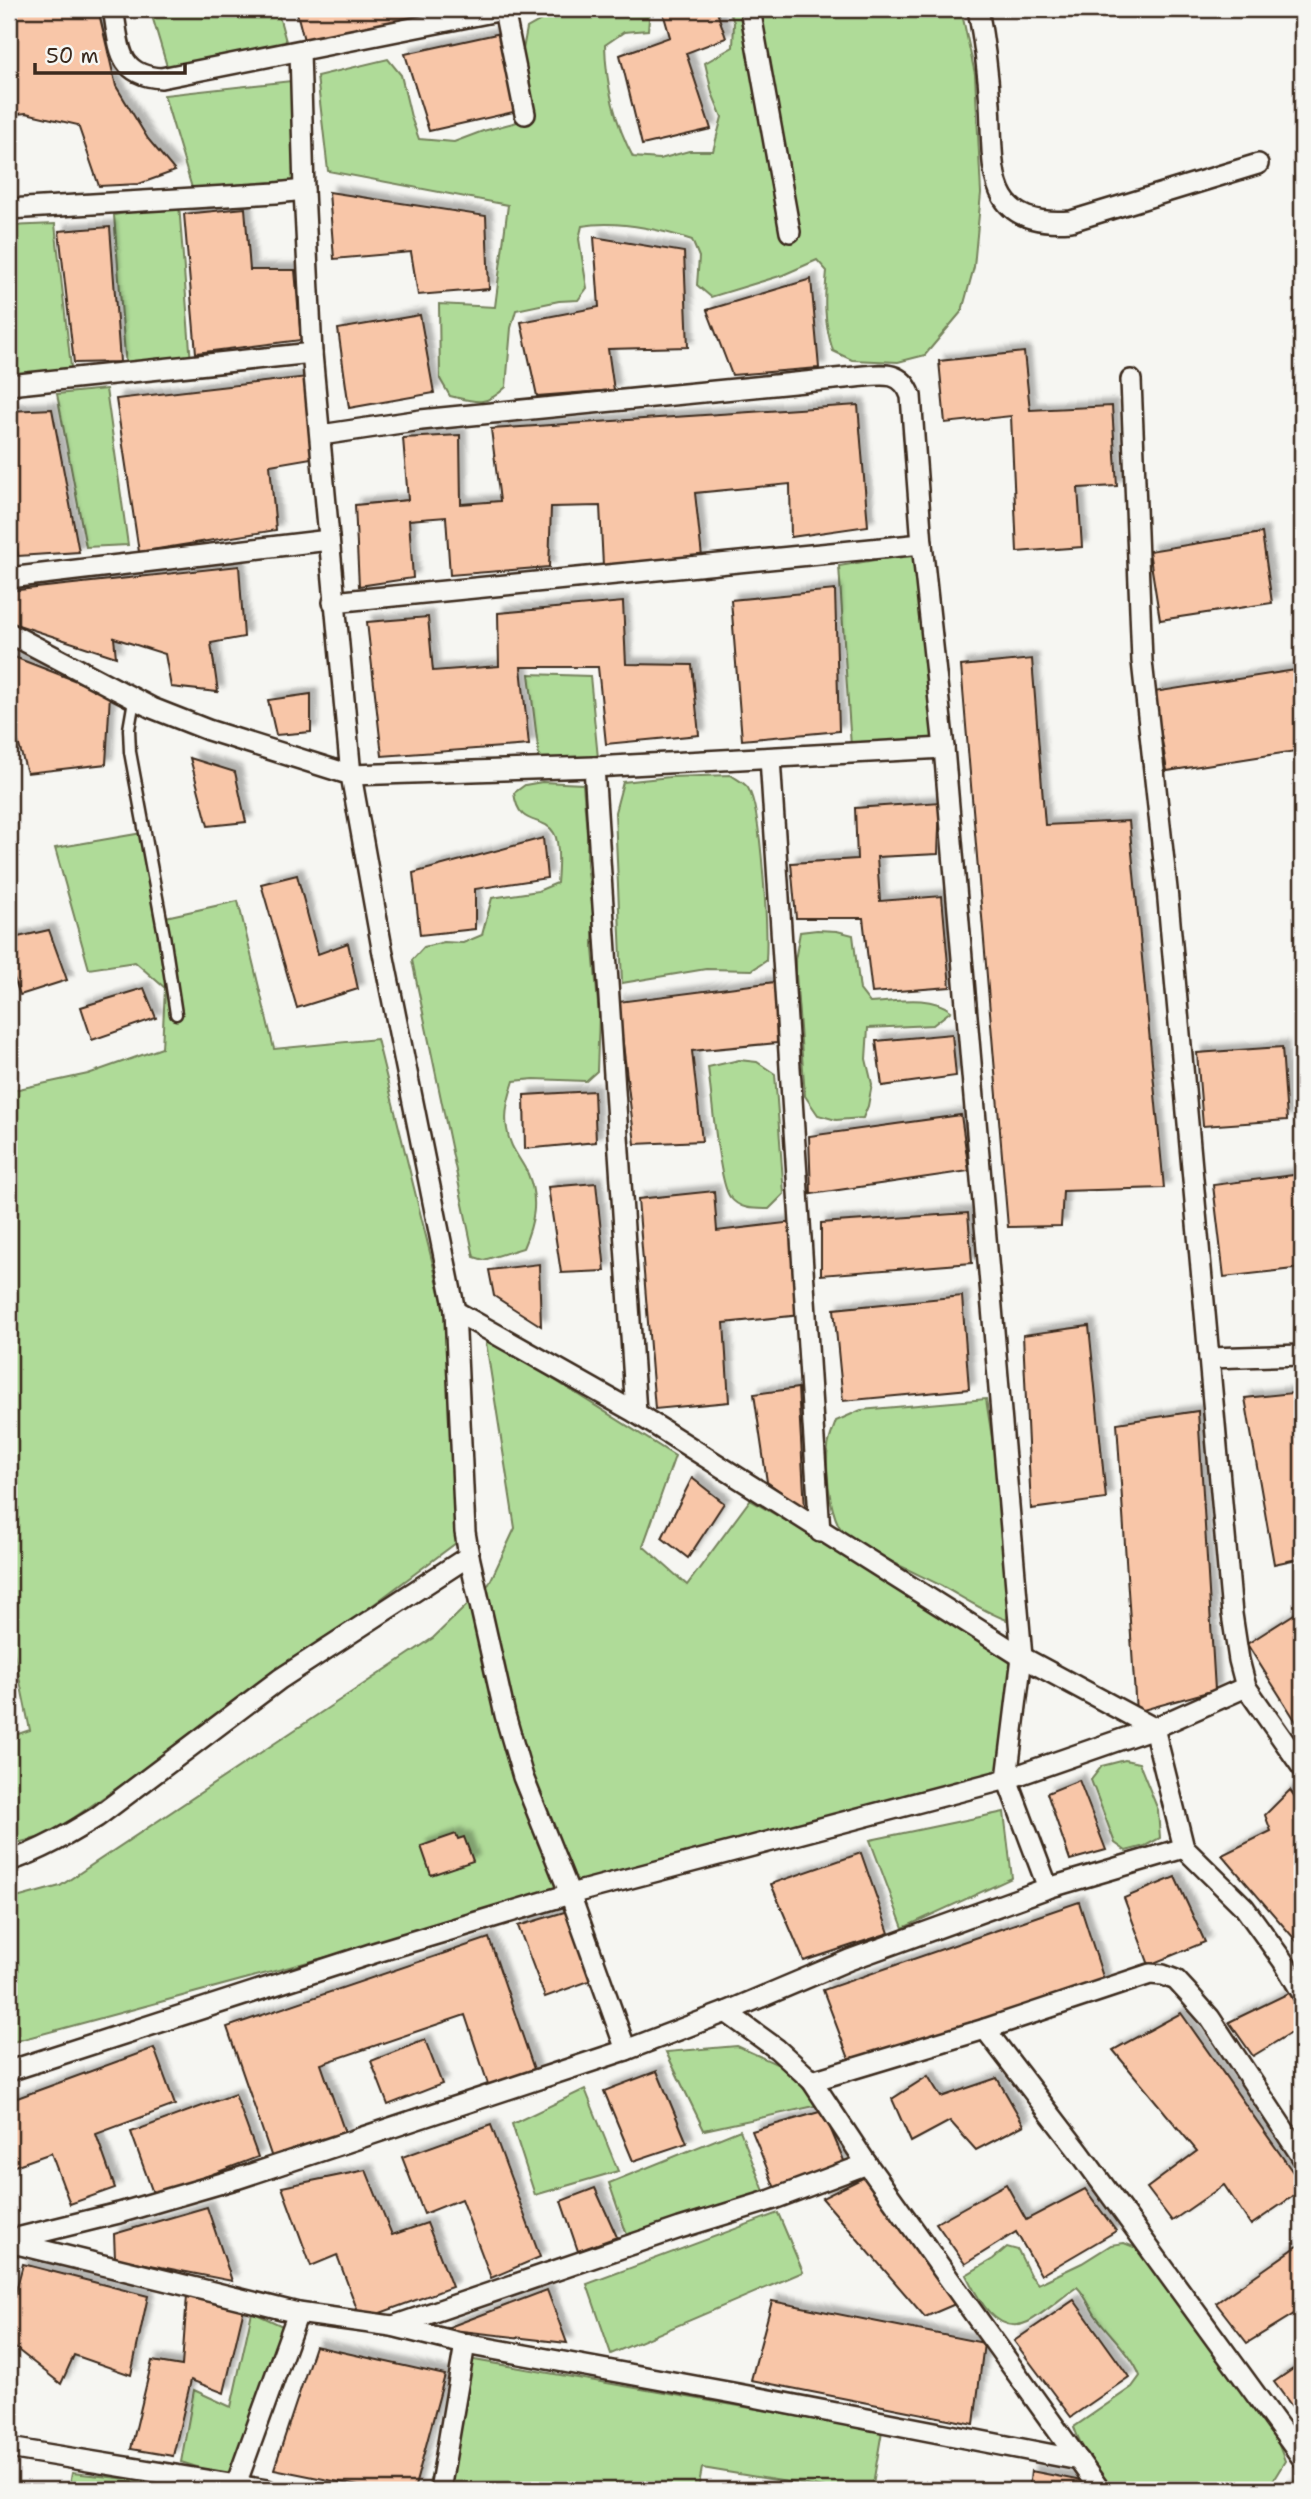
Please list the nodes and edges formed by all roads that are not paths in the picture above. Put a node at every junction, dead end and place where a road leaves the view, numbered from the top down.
1 (113, 9) edge
2 (506, 9) edge
3 (750, 9) edge
4 (978, 9) edge
5 (300, 51) junction
6 (525, 114) dead end
7 (1258, 164) dead end
8 (304, 190) junction
9 (9, 209) edge
10 (790, 232) dead end
11 (312, 353) junction
12 (1131, 380) dead end
13 (9, 385) edge
14 (321, 435) junction
15 (329, 540) junction
16 (922, 544) junction
17 (9, 578) edge
18 (333, 602) junction
19 (9, 633) edge
20 (134, 700) junction
21 (944, 748) junction
22 (770, 758) junction
23 (594, 767) junction
24 (351, 775) junction
25 (176, 1014) dead end
26 (455, 1311) junction
27 (1302, 1355) edge
28 (1209, 1358) junction
29 (636, 1413) junction
30 (820, 1532) junction
31 (469, 1556) junction
32 (1022, 1657) junction
33 (1246, 1687) junction
34 (1154, 1728) junction
35 (1302, 1767) edge
36 (1007, 1779) junction
37 (1184, 1848) junction
38 (9, 1861) edge
39 (1048, 1888) junction
40 (570, 1894) junction
41 (1302, 1993) edge
42 (726, 2012) junction
43 (985, 2029) junction
44 (626, 2050) junction
45 (9, 2071) edge
46 (812, 2081) junction
47 (1302, 2157) edge
48 (867, 2164) junction
49 (9, 2241) edge
50 (298, 2313) junction
51 (392, 2326) junction
52 (465, 2344) junction
53 (9, 2448) edge
54 (1302, 2458) edge
55 (1079, 2460) junction
56 (235, 2487) edge
57 (267, 2490) edge
58 (440, 2490) edge
59 (1100, 2490) edge

1 - 5 street
2 - 5 street
2 - 6 street
3 - 10 street
4 - 7 street
5 - 8 street
8 - 9 street
8 - 11 street
11 - 13 street
11 - 14 street
12 - 28 street
14 - 15 street
14 - 16 street
15 - 17 street
15 - 18 street
16 - 18 street
16 - 21 street
18 - 24 street
19 - 20 street
20 - 24 street
20 - 25 lane
21 - 22 street
21 - 32 street
22 - 23 street
22 - 30 street
23 - 24 street
23 - 29 street
24 - 26 street
26 - 29 street
26 - 31 street
27 - 28 street
28 - 33 street
29 - 30 street
30 - 32 street
31 - 38 street
31 - 40 street
32 - 34 street
32 - 36 street
33 - 34 street
33 - 35 street
34 - 36 street
34 - 37 street
36 - 39 street
36 - 40 street
37 - 39 street
37 - 41 street
39 - 42 street
40 - 44 street
40 - 45 street
42 - 44 street
42 - 46 street
43 - 46 street
43 - 47 street
43 - 54 street
44 - 49 street
46 - 48 street
48 - 51 street
48 - 55 street
49 - 50 street
50 - 51 street
50 - 56 street
51 - 52 street
52 - 55 street
52 - 58 street
53 - 56 street
55 - 59 street
56 - 57 street

